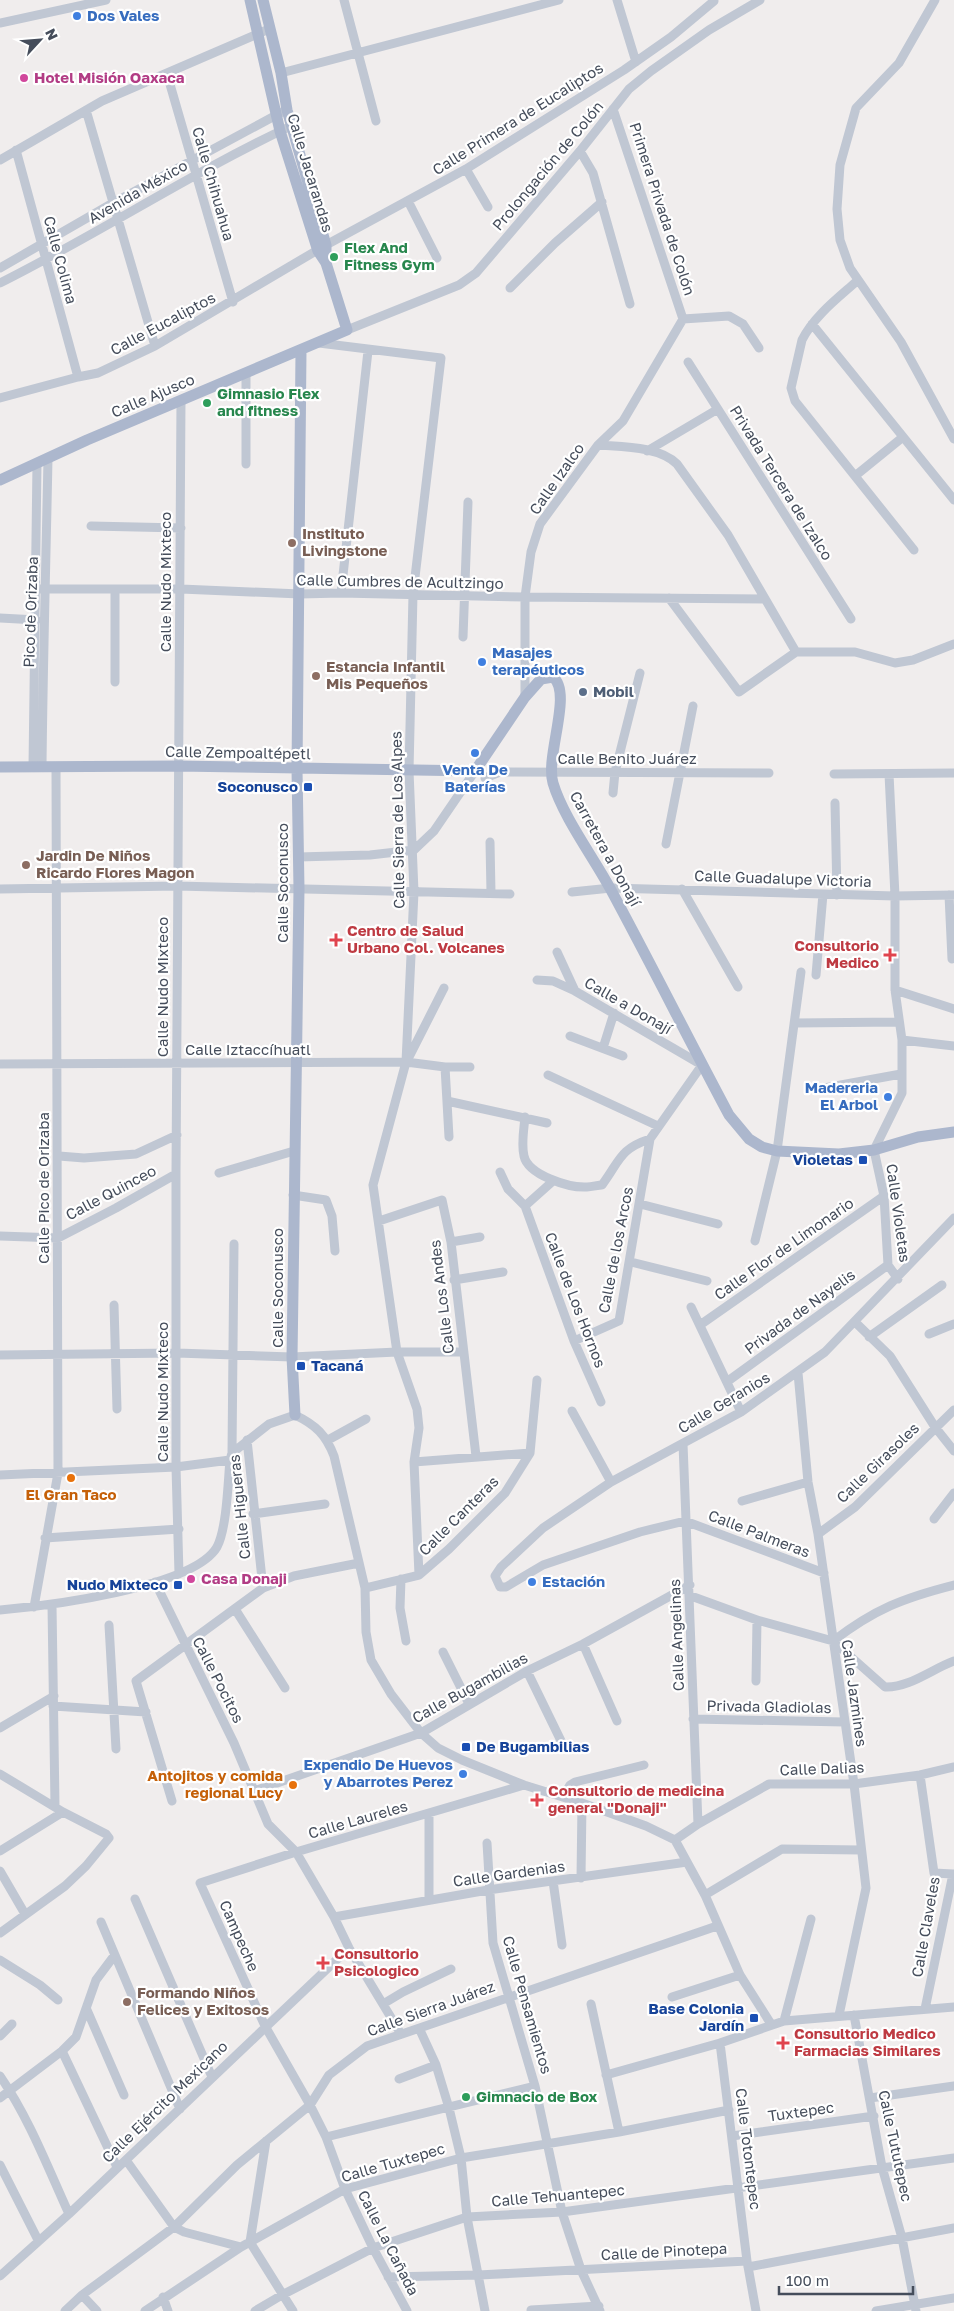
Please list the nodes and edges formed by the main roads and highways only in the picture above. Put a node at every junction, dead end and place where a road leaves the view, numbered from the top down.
1 (250, 0) edge
2 (263, 0) edge
3 (322, 248) junction
4 (347, 330) joint
5 (301, 351) junction
6 (0, 480) edge
7 (0, 767) edge
8 (298, 770) junction
9 (475, 771) joint
10 (954, 1132) edge
11 (295, 1415) road end

1 - 3 main road, Calle Jacarandas
2 - 3 main road, Calle Jacarandas
3 - 4 main road, Calle Jacarandas
4 - 5 main road, Calle Ajusco
5 - 6 main road, Calle Ajusco
5 - 8 main road, Calle Soconusco
7 - 8 main road, Calle Zempoaltépetl
8 - 9 main road, Calle Zempoaltépetl
8 - 11 main road, Calle Soconusco
9 - 10 main road, Carretera a Donají

